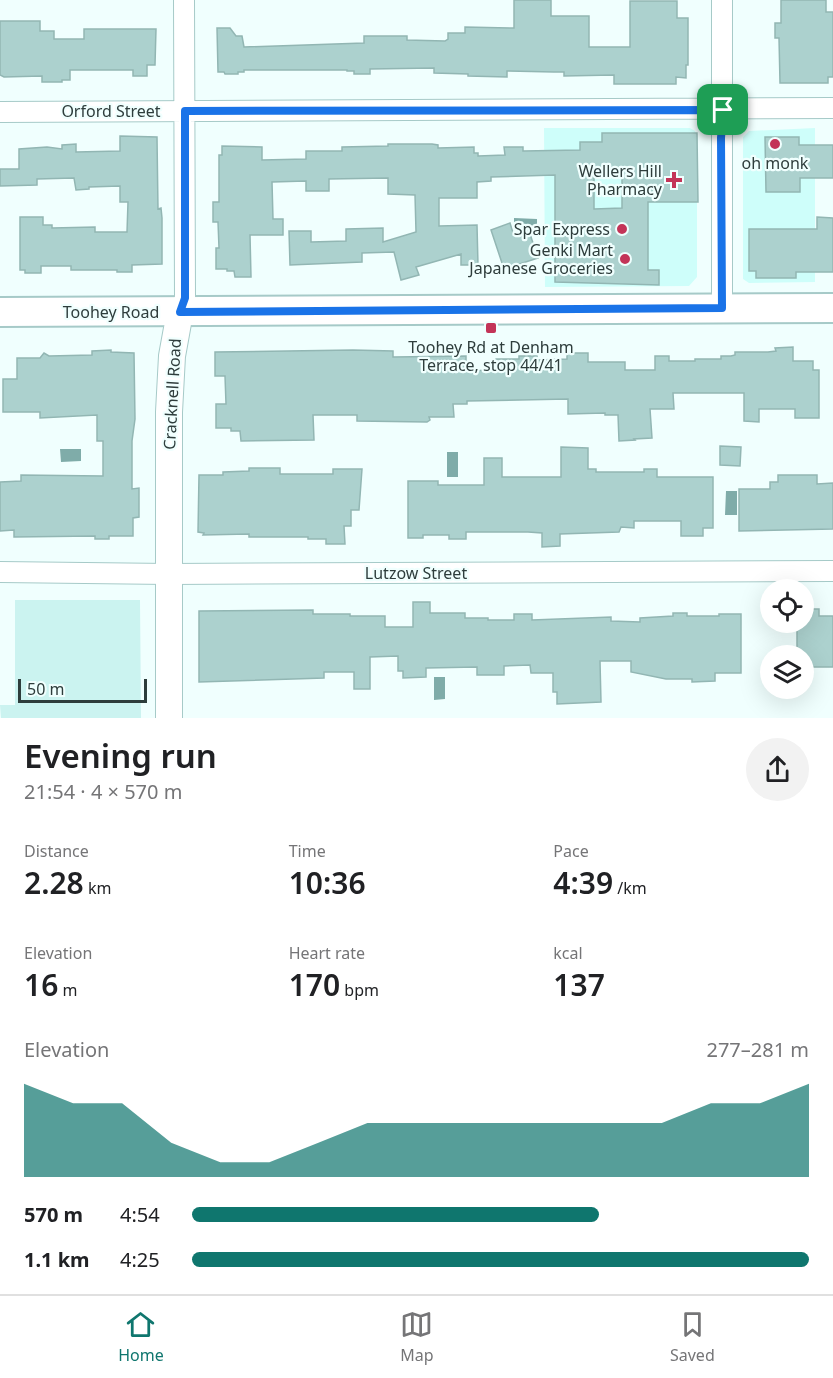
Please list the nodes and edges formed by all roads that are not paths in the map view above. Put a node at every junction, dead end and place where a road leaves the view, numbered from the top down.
1 (184, 0) edge
2 (723, 0) edge
3 (833, 108) edge
4 (723, 110) junction
5 (185, 111) junction
6 (0, 112) edge
7 (722, 308) junction
8 (833, 308) edge
9 (0, 312) edge
10 (180, 312) junction
11 (0, 572) edge
12 (833, 572) edge
13 (169, 574) junction
14 (169, 718) edge

1 - 5 street, Cracknell Road
2 - 4 street
3 - 4 street, Orford Street
4 - 5 street, Orford Street
4 - 7 street
5 - 6 street, Orford Street
5 - 10 street, Cracknell Road
7 - 8 main road, Toohey Road
7 - 10 main road, Toohey Road
9 - 10 main road, Toohey Road
10 - 13 street, Cracknell Road
11 - 13 street, Lutzow Street
12 - 13 street, Lutzow Street
13 - 14 street, Cracknell Road

